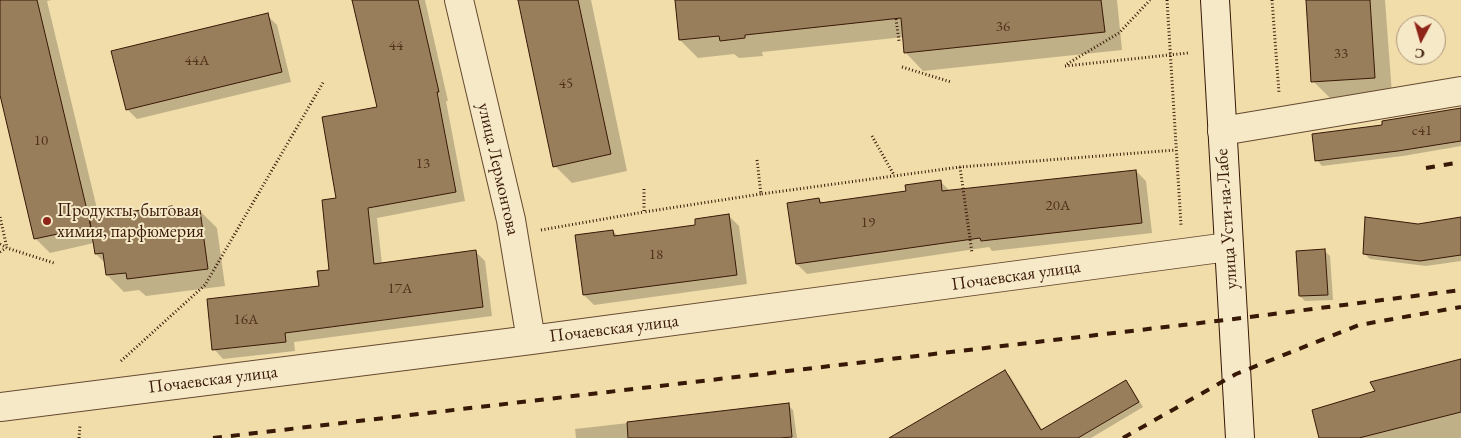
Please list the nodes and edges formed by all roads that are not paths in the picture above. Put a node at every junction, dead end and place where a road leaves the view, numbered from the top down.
1 (459, 0) edge
2 (1215, 0) edge
3 (1461, 91) edge
4 (1222, 131) junction
5 (1228, 247) junction
6 (531, 340) junction
7 (0, 407) edge
8 (1240, 438) edge

1 - 6 street, улица Лермонтова
2 - 4 street, улица Усти-на-Лабе
3 - 4 street
4 - 5 street, улица Усти-на-Лабе
5 - 6 street, Почаевская улица
5 - 8 street, улица Усти-на-Лабе
6 - 7 street, Почаевская улица

